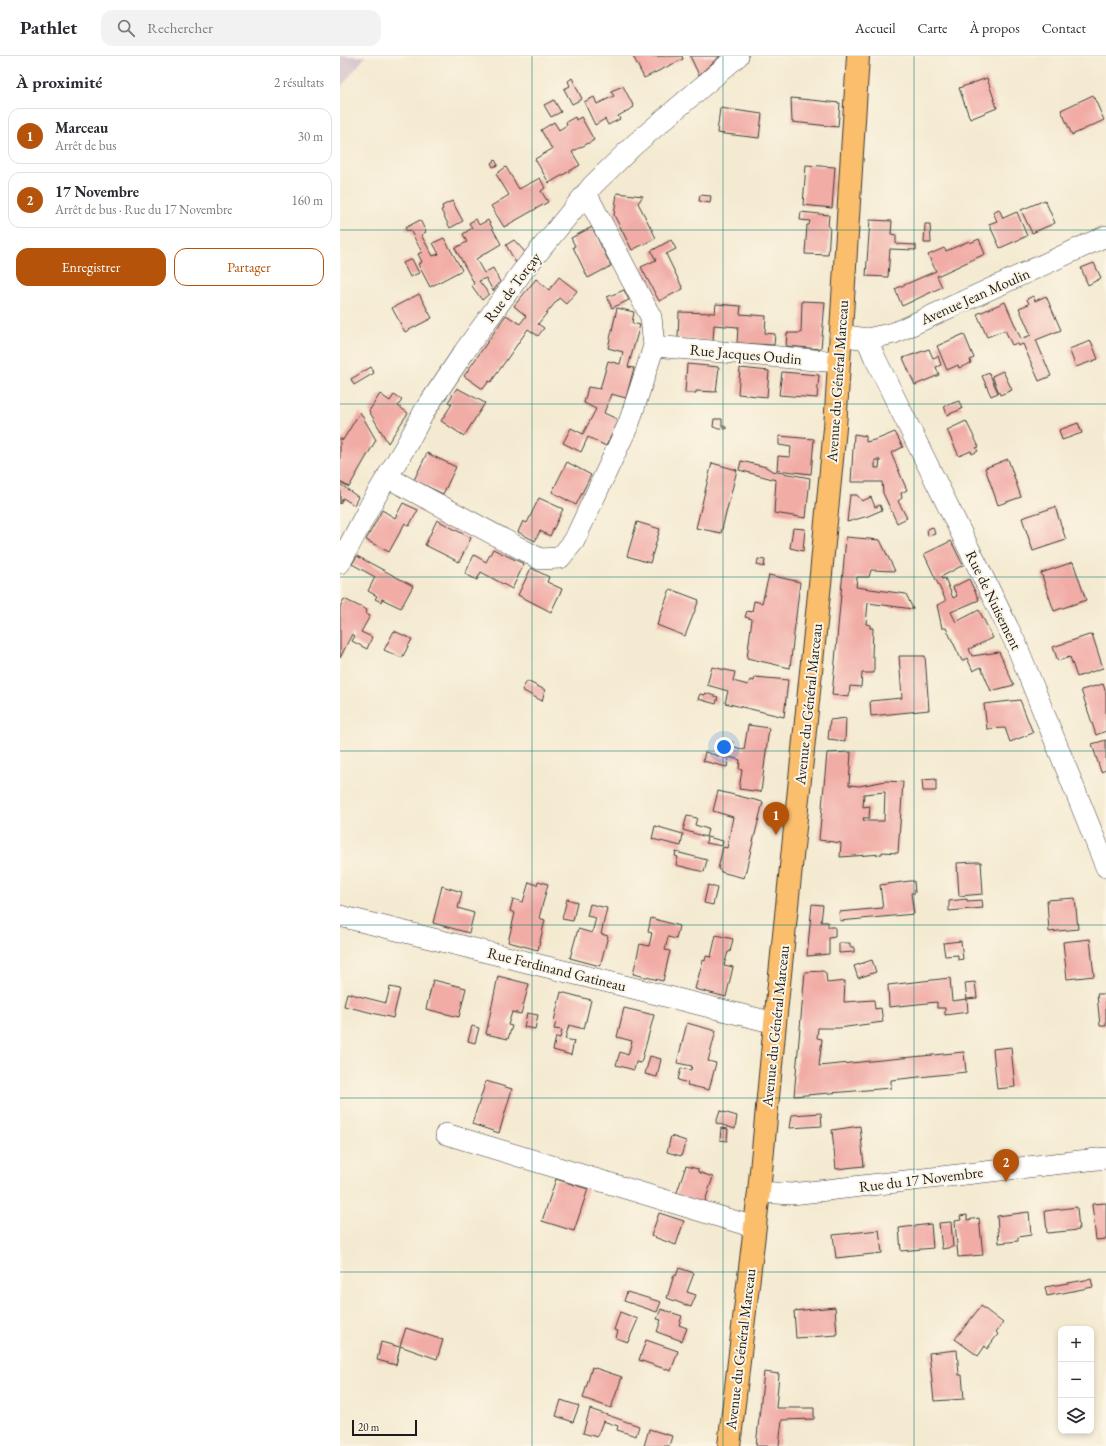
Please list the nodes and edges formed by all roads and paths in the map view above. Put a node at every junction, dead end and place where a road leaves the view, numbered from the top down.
1 (738, 56) edge
2 (858, 56) edge
3 (586, 193) junction
4 (1106, 236) edge
5 (840, 335) junction
6 (867, 339) junction
7 (654, 346) junction
8 (838, 362) junction
9 (387, 477) junction
10 (340, 563) edge
11 (1106, 867) edge
12 (340, 916) edge
13 (775, 1023) junction
14 (446, 1134) dead end
15 (1106, 1158) edge
16 (759, 1192) junction
17 (754, 1227) junction
18 (729, 1446) edge

1 - 3 street, Rue de Torçay
2 - 5 main road, Avenue du Général Marceau
3 - 7 street
3 - 9 street, Rue de Torçay
4 - 6 street, Avenue Jean Moulin
5 - 6 street, Avenue Jean Moulin
5 - 8 main road, Avenue du Général Marceau
6 - 11 street, Rue de Nuisement
7 - 8 street, Rue Jacques Oudin
7 - 9 street
8 - 13 main road, Avenue du Général Marceau
9 - 10 street, Rue de Torçay
12 - 13 street, Rue Ferdinand Gatineau
13 - 16 main road, Avenue du Général Marceau
14 - 17 street
15 - 16 street, Rue du 17 Novembre
16 - 17 main road, Avenue du Général Marceau
17 - 18 main road, Avenue du Général Marceau

